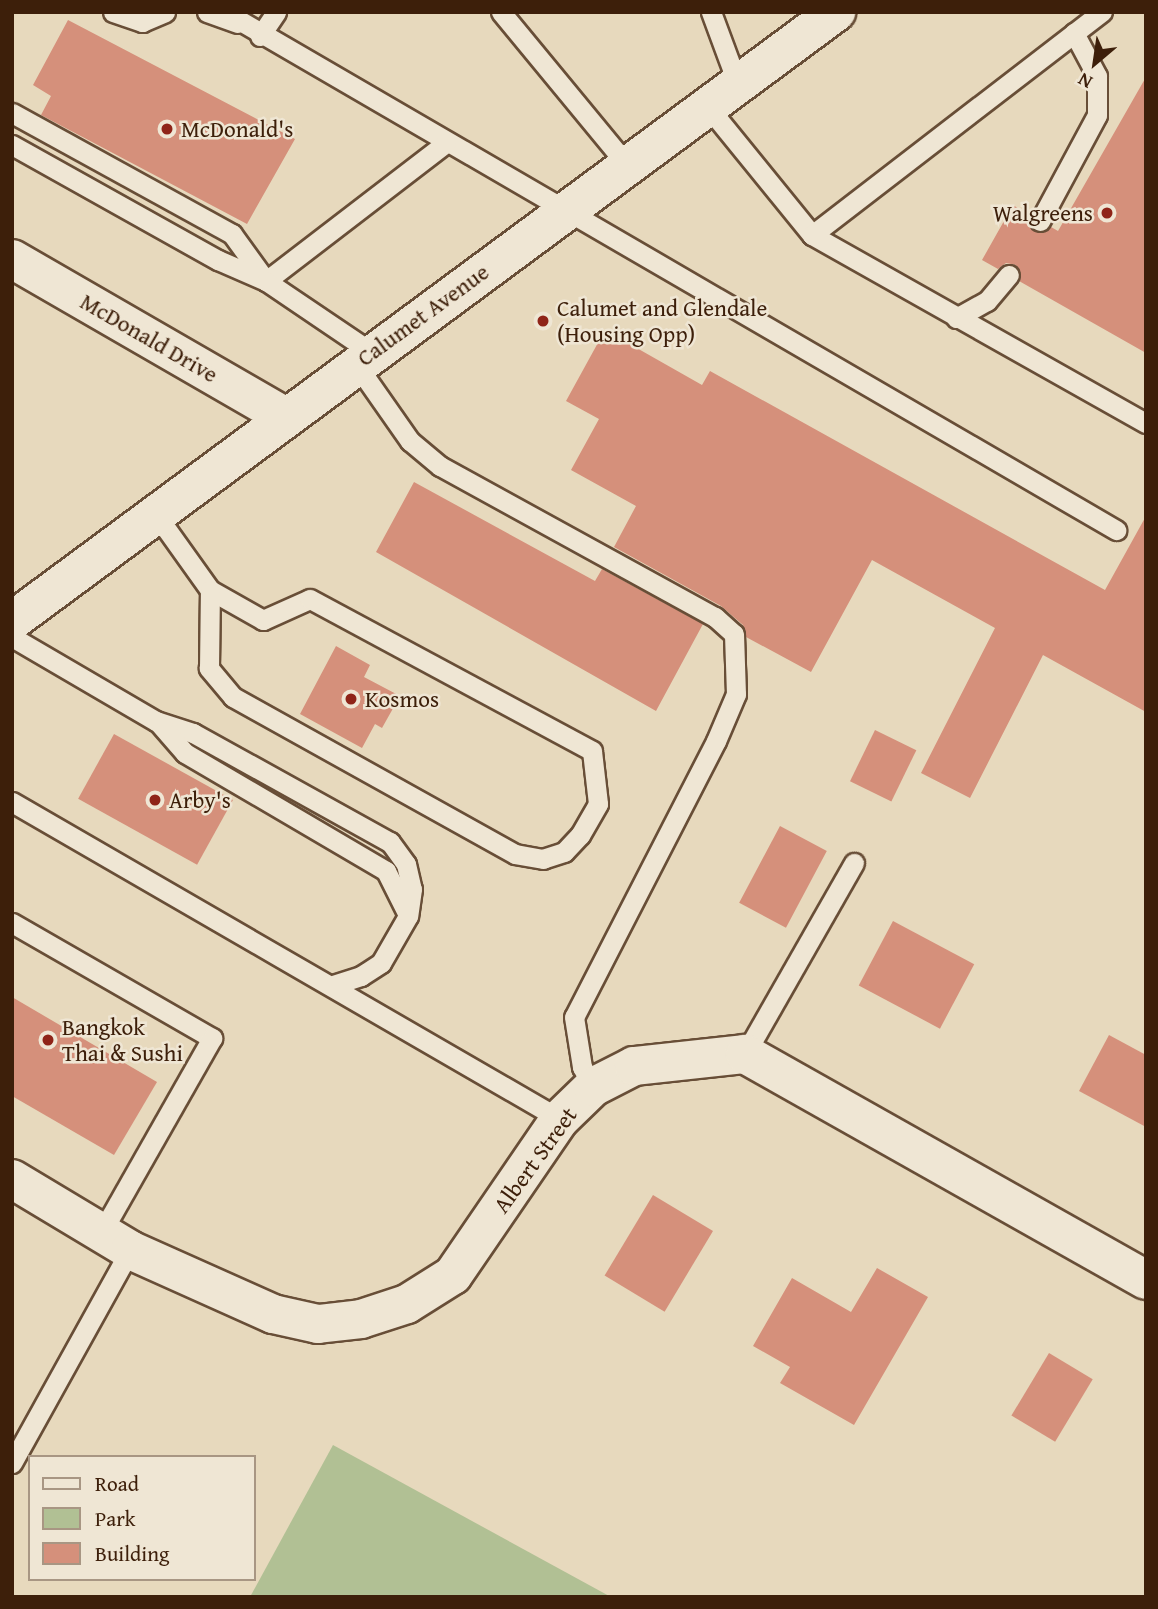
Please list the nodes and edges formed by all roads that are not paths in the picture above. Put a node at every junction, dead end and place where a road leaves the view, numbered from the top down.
1 (113, 12) edge
2 (165, 12) edge
3 (207, 12) edge
4 (276, 12) edge
5 (501, 12) edge
6 (711, 12) edge
7 (836, 12) edge
8 (1102, 12) edge
9 (232, 18) edge
10 (1074, 33) junction
11 (260, 36) junction
12 (738, 85) junction
13 (708, 107) junction
14 (12, 113) edge
15 (446, 143) junction
16 (12, 145) edge
17 (628, 166) junction
18 (565, 212) junction
19 (1040, 221) dead end
20 (812, 235) junction
21 (12, 259) edge
22 (1009, 275) dead end
23 (266, 281) junction
24 (956, 318) junction
25 (363, 358) junction
26 (285, 417) junction
27 (1146, 423) edge
28 (155, 513) junction
29 (1116, 530) dead end
30 (210, 590) junction
31 (12, 621) edge
32 (12, 637) edge
33 (12, 802) edge
34 (854, 863) dead end
35 (12, 923) edge
36 (334, 985) junction
37 (745, 1054) junction
38 (593, 1087) junction
39 (560, 1119) junction
40 (12, 1179) edge
41 (116, 1241) junction
42 (1146, 1280) edge
43 (12, 1463) edge

1 - 2 lane
3 - 9 lane
4 - 11 lane
5 - 17 lane
6 - 12 lane
7 - 12 street, Calumet Avenue
8 - 10 lane
9 - 11 lane
10 - 19 lane
10 - 20 lane
11 - 15 lane
12 - 13 street, Calumet Avenue
13 - 17 street, Calumet Avenue
13 - 20 lane
14 - 23 lane
15 - 18 lane
15 - 23 lane
16 - 23 lane
17 - 18 street, Calumet Avenue
18 - 25 street, Calumet Avenue
18 - 29 lane
20 - 24 lane
21 - 26 street, McDonald Drive
22 - 24 lane
23 - 25 lane
24 - 27 lane
25 - 26 street, Calumet Avenue
25 - 38 lane
26 - 28 street, Calumet Avenue
28 - 30 lane
28 - 31 street, Calumet Avenue
30 - 30 lane
32 - 36 lane
33 - 36 lane
34 - 37 lane
35 - 41 lane
36 - 39 lane
37 - 38 street, Albert Street
37 - 42 street
38 - 39 street, Albert Street
39 - 41 street, Albert Street
40 - 41 street, Albert Street
41 - 43 lane

